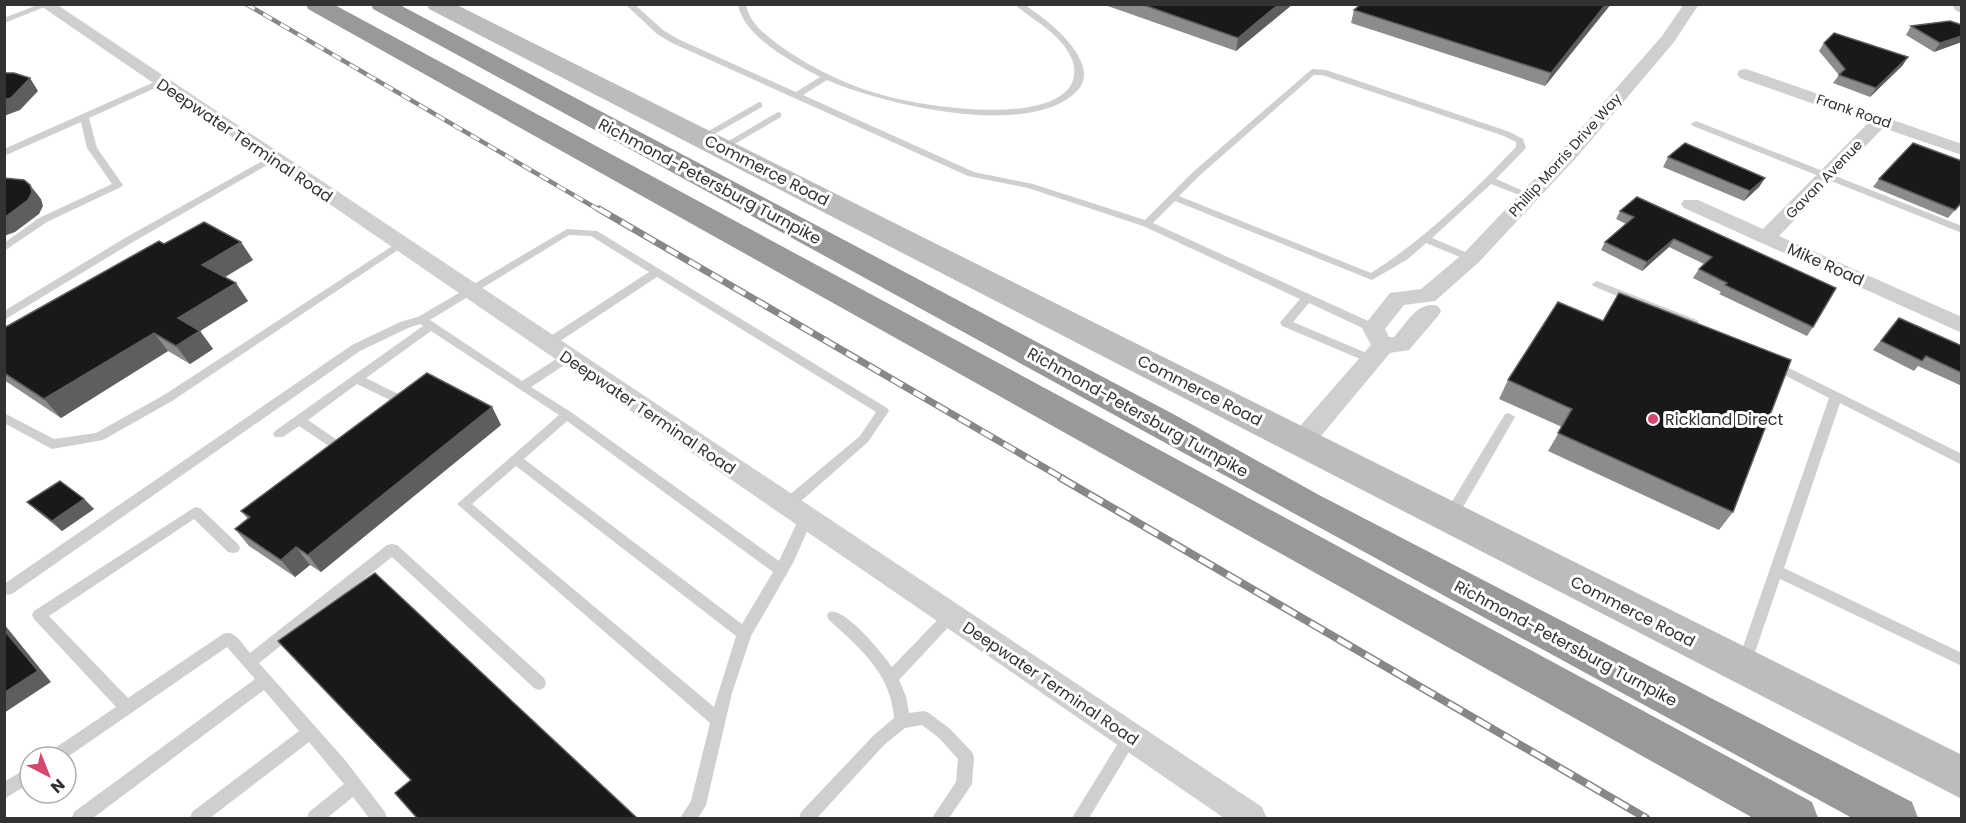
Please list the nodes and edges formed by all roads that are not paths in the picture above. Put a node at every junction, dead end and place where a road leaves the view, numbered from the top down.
1 (316, 4) edge
2 (381, 4) edge
3 (437, 4) edge
4 (462, 4) edge
5 (629, 4) edge
6 (742, 4) edge
7 (1018, 4) edge
8 (1692, 4) edge
9 (46, 5) edge
10 (4, 21) edge
11 (1746, 74) dead end
12 (825, 78) junction
13 (160, 82) junction
14 (783, 90) junction
15 (799, 97) junction
16 (770, 98) dead end
17 (759, 105) dead end
18 (789, 107) dead end
19 (778, 115) dead end
20 (84, 116) junction
21 (1881, 120) junction
22 (1696, 124) dead end
23 (720, 138) junction
24 (1962, 150) edge
25 (4, 153) edge
26 (273, 158) junction
27 (1827, 176) junction
28 (1490, 180) junction
29 (1530, 196) junction
30 (1173, 197) junction
31 (1691, 204) dead end
32 (1147, 224) junction
33 (1962, 230) edge
34 (1767, 237) junction
35 (1425, 239) junction
36 (400, 244) junction
37 (4, 248) edge
38 (1471, 258) junction
39 (657, 272) junction
40 (1597, 284) dead end
41 (470, 291) junction
42 (1306, 299) junction
43 (1429, 304) junction
44 (4, 316) edge
45 (426, 323) junction
46 (1962, 326) edge
47 (1705, 329) edge
48 (547, 344) junction
49 (1382, 345) junction
50 (568, 357) junction
51 (1765, 360) edge
52 (357, 379) junction
53 (522, 387) junction
54 (1836, 396) junction
55 (400, 400) edge
56 (567, 414) junction
57 (4, 417) edge
58 (1509, 417) dead end
59 (299, 420) junction
60 (279, 434) dead end
61 (1308, 434) junction
62 (339, 447) edge
63 (515, 459) junction
64 (1962, 460) edge
65 (1454, 510) junction
66 (796, 512) junction
67 (233, 548) edge
68 (781, 570) junction
69 (1776, 571) junction
70 (7, 590) dead end
71 (951, 615) junction
72 (834, 616) dead end
73 (744, 634) junction
74 (1746, 659) junction
75 (1962, 660) edge
76 (249, 662) junction
77 (265, 680) junction
78 (890, 680) junction
79 (539, 683) dead end
80 (127, 708) junction
81 (718, 720) junction
82 (902, 721) junction
83 (310, 732) junction
84 (1130, 737) junction
85 (73, 745) edge
86 (1962, 759) edge
87 (1962, 778) edge
88 (18, 782) edge
89 (354, 786) junction
90 (4, 791) edge
91 (80, 819) edge
92 (198, 819) edge
93 (315, 819) edge
94 (379, 819) edge
95 (688, 819) edge
96 (807, 819) edge
97 (940, 819) edge
98 (1080, 819) edge
99 (1251, 819) edge
100 (1796, 819) edge
101 (1896, 819) edge

1 - 100 highway, Richmond-Petersburg Turnpike
2 - 101 highway, Richmond-Petersburg Turnpike
3 - 23 main road, Commerce Road
4 - 23 main road, Commerce Road
5 - 14 lane
6 - 12 lane
7 - 12 lane
8 - 29 street, Phillip Morris Drive Way
9 - 10 lane
9 - 13 street, Deepwater Terminal Road
11 - 21 street, Frank Road
12 - 15 lane
13 - 20 lane
13 - 26 street, Deepwater Terminal Road
14 - 15 lane
14 - 16 lane
15 - 18 lane
15 - 32 lane
17 - 23 lane
19 - 23 lane
20 - 25 lane
20 - 37 lane
21 - 24 street, Frank Road
21 - 27 street, Gavan Avenue
22 - 27 lane
23 - 61 main road, Commerce Road
26 - 36 street, Deepwater Terminal Road
26 - 44 lane
27 - 33 lane
27 - 34 street, Gavan Avenue
28 - 29 lane
28 - 30 lane
28 - 35 lane
29 - 38 street, Phillip Morris Drive Way
30 - 32 lane
30 - 35 lane
31 - 34 street, Mike Road
32 - 42 lane
34 - 46 street, Mike Road
35 - 38 lane
36 - 41 street, Deepwater Terminal Road
36 - 57 lane
38 - 43 street, Phillip Morris Drive Way
39 - 41 lane
39 - 48 lane
39 - 66 lane
40 - 47 lane
41 - 45 lane
41 - 48 street, Deepwater Terminal Road
42 - 49 lane
42 - 49 lane
43 - 49 street
43 - 49 street
45 - 52 lane
45 - 53 lane
45 - 70 lane
48 - 50 street, Deepwater Terminal Road
49 - 61 street
50 - 53 lane
50 - 66 street, Deepwater Terminal Road
51 - 54 lane
52 - 55 lane
52 - 59 lane
53 - 56 lane
54 - 64 lane
54 - 69 lane
56 - 63 lane
56 - 68 lane
58 - 65 lane
59 - 60 lane
59 - 62 lane
61 - 65 main road, Commerce Road
63 - 73 lane
63 - 81 lane
65 - 74 main road, Commerce Road
66 - 68 lane
66 - 71 street, Deepwater Terminal Road
67 - 80 lane
68 - 73 lane
69 - 74 lane
69 - 75 lane
71 - 78 lane
71 - 84 street, Deepwater Terminal Road
72 - 78 lane
73 - 81 lane
74 - 86 main road, Commerce Road
74 - 87 main road, Commerce Road
76 - 77 lane
76 - 79 lane
76 - 80 lane
77 - 83 lane
77 - 91 lane
78 - 82 lane
80 - 85 lane
81 - 95 lane
82 - 96 lane
82 - 97 lane
83 - 89 lane
83 - 92 lane
84 - 98 lane
84 - 99 street, Deepwater Terminal Road
88 - 90 lane
89 - 93 lane
89 - 94 lane

